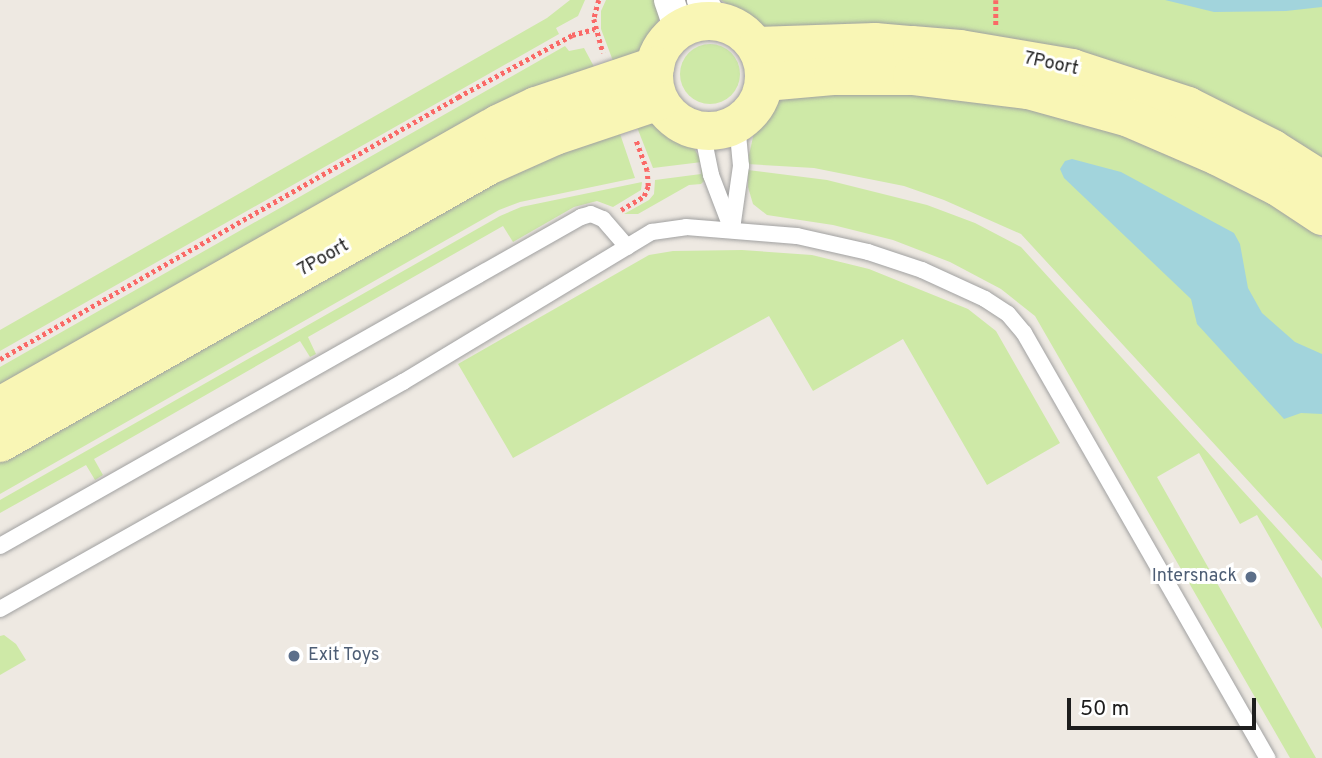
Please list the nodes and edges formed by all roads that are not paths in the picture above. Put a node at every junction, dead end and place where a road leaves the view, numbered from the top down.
1 (691, 12) edge
2 (761, 64) junction
3 (657, 83) junction
4 (720, 127) junction
5 (1322, 180) edge
6 (1322, 216) edge
7 (732, 229) junction
8 (627, 247) junction
9 (0, 406) edge
10 (0, 443) edge
11 (0, 545) edge
12 (0, 609) edge
13 (1266, 758) edge

1 - 2 street
1 - 3 street
2 - 4 street
2 - 5 street, 7Poort
2 - 6 street, 7Poort
3 - 4 street
3 - 9 street, 7Poort
3 - 10 street, 7Poort
4 - 7 lane
4 - 7 lane
7 - 8 lane
7 - 13 lane
8 - 11 lane
8 - 12 lane

